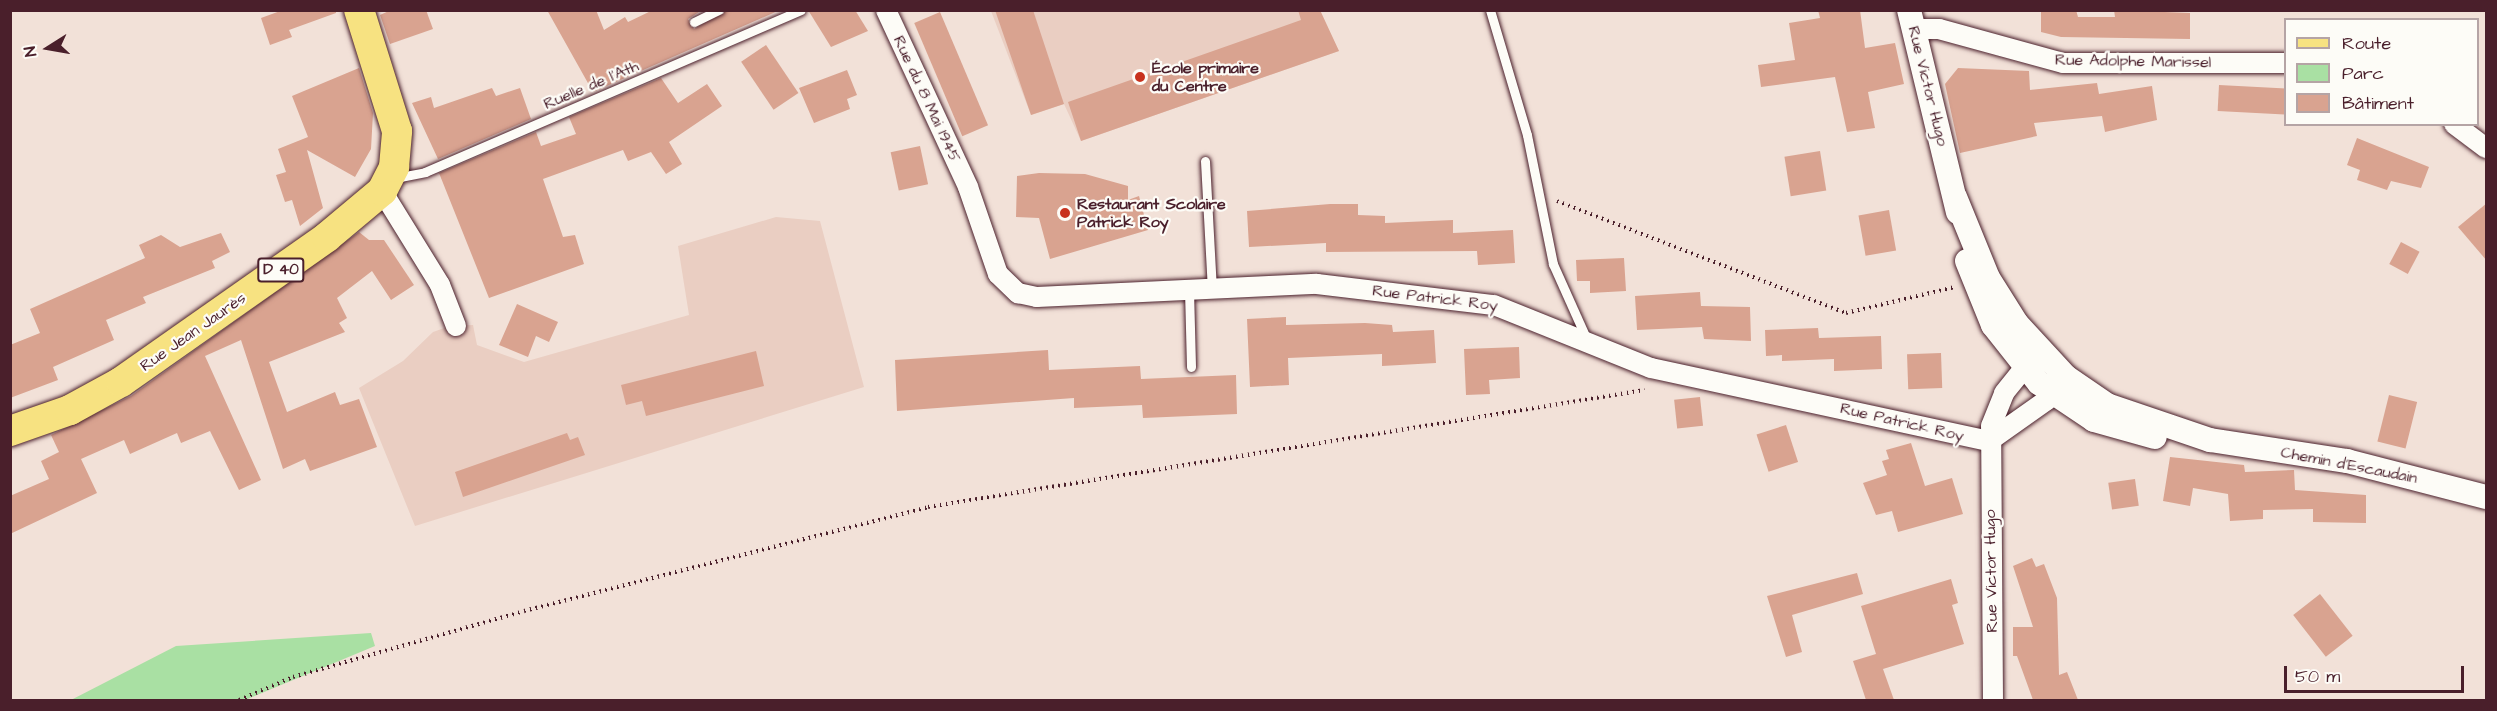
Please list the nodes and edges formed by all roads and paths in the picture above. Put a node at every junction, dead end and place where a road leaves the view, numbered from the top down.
1 (358, 10) edge
2 (719, 10) edge
3 (801, 10) edge
4 (886, 10) edge
5 (1490, 10) edge
6 (1911, 20) edge
7 (694, 22) dead end
8 (2284, 63) edge
9 (2457, 126) edge
10 (2487, 148) edge
11 (1205, 161) dead end
12 (386, 184) junction
13 (968, 187) joint
14 (1540, 194) junction
15 (1955, 197) junction
16 (1973, 282) junction
17 (1212, 288) junction
18 (1189, 290) junction
19 (456, 326) dead end
20 (1588, 342) junction
21 (1191, 367) dead end
22 (1675, 373) junction
23 (2041, 377) junction
24 (10, 432) edge
25 (1989, 441) junction
26 (2487, 497) edge
27 (239, 700) edge
28 (1993, 700) edge

1 - 12 main road
2 - 7 lane
3 - 12 lane, Ruelle de l'Ath
4 - 13 street, Rue du 8 Mai 1945
5 - 14 lane
6 - 8 street, Rue Adolphe Marissel
6 - 15 street, Rue Victor Hugo
9 - 10 street
11 - 17 lane
12 - 19 street
12 - 24 main road, Rue Jean Jaurès / D 40
13 - 18 street, Rue Patrick Roy
14 - 16 path
14 - 20 lane
15 - 16 street, Rue Victor Hugo
15 - 23 street, Rue Victor Hugo
16 - 23 street, Rue Victor Hugo
17 - 18 street, Rue Patrick Roy
17 - 20 street, Rue Patrick Roy
18 - 21 lane
20 - 22 street, Rue Patrick Roy
22 - 25 street, Rue Patrick Roy
22 - 27 path
23 - 25 street
23 - 25 street, Rue Victor Hugo
23 - 26 street, Chemin d'Escaudain
25 - 28 street, Rue Victor Hugo

